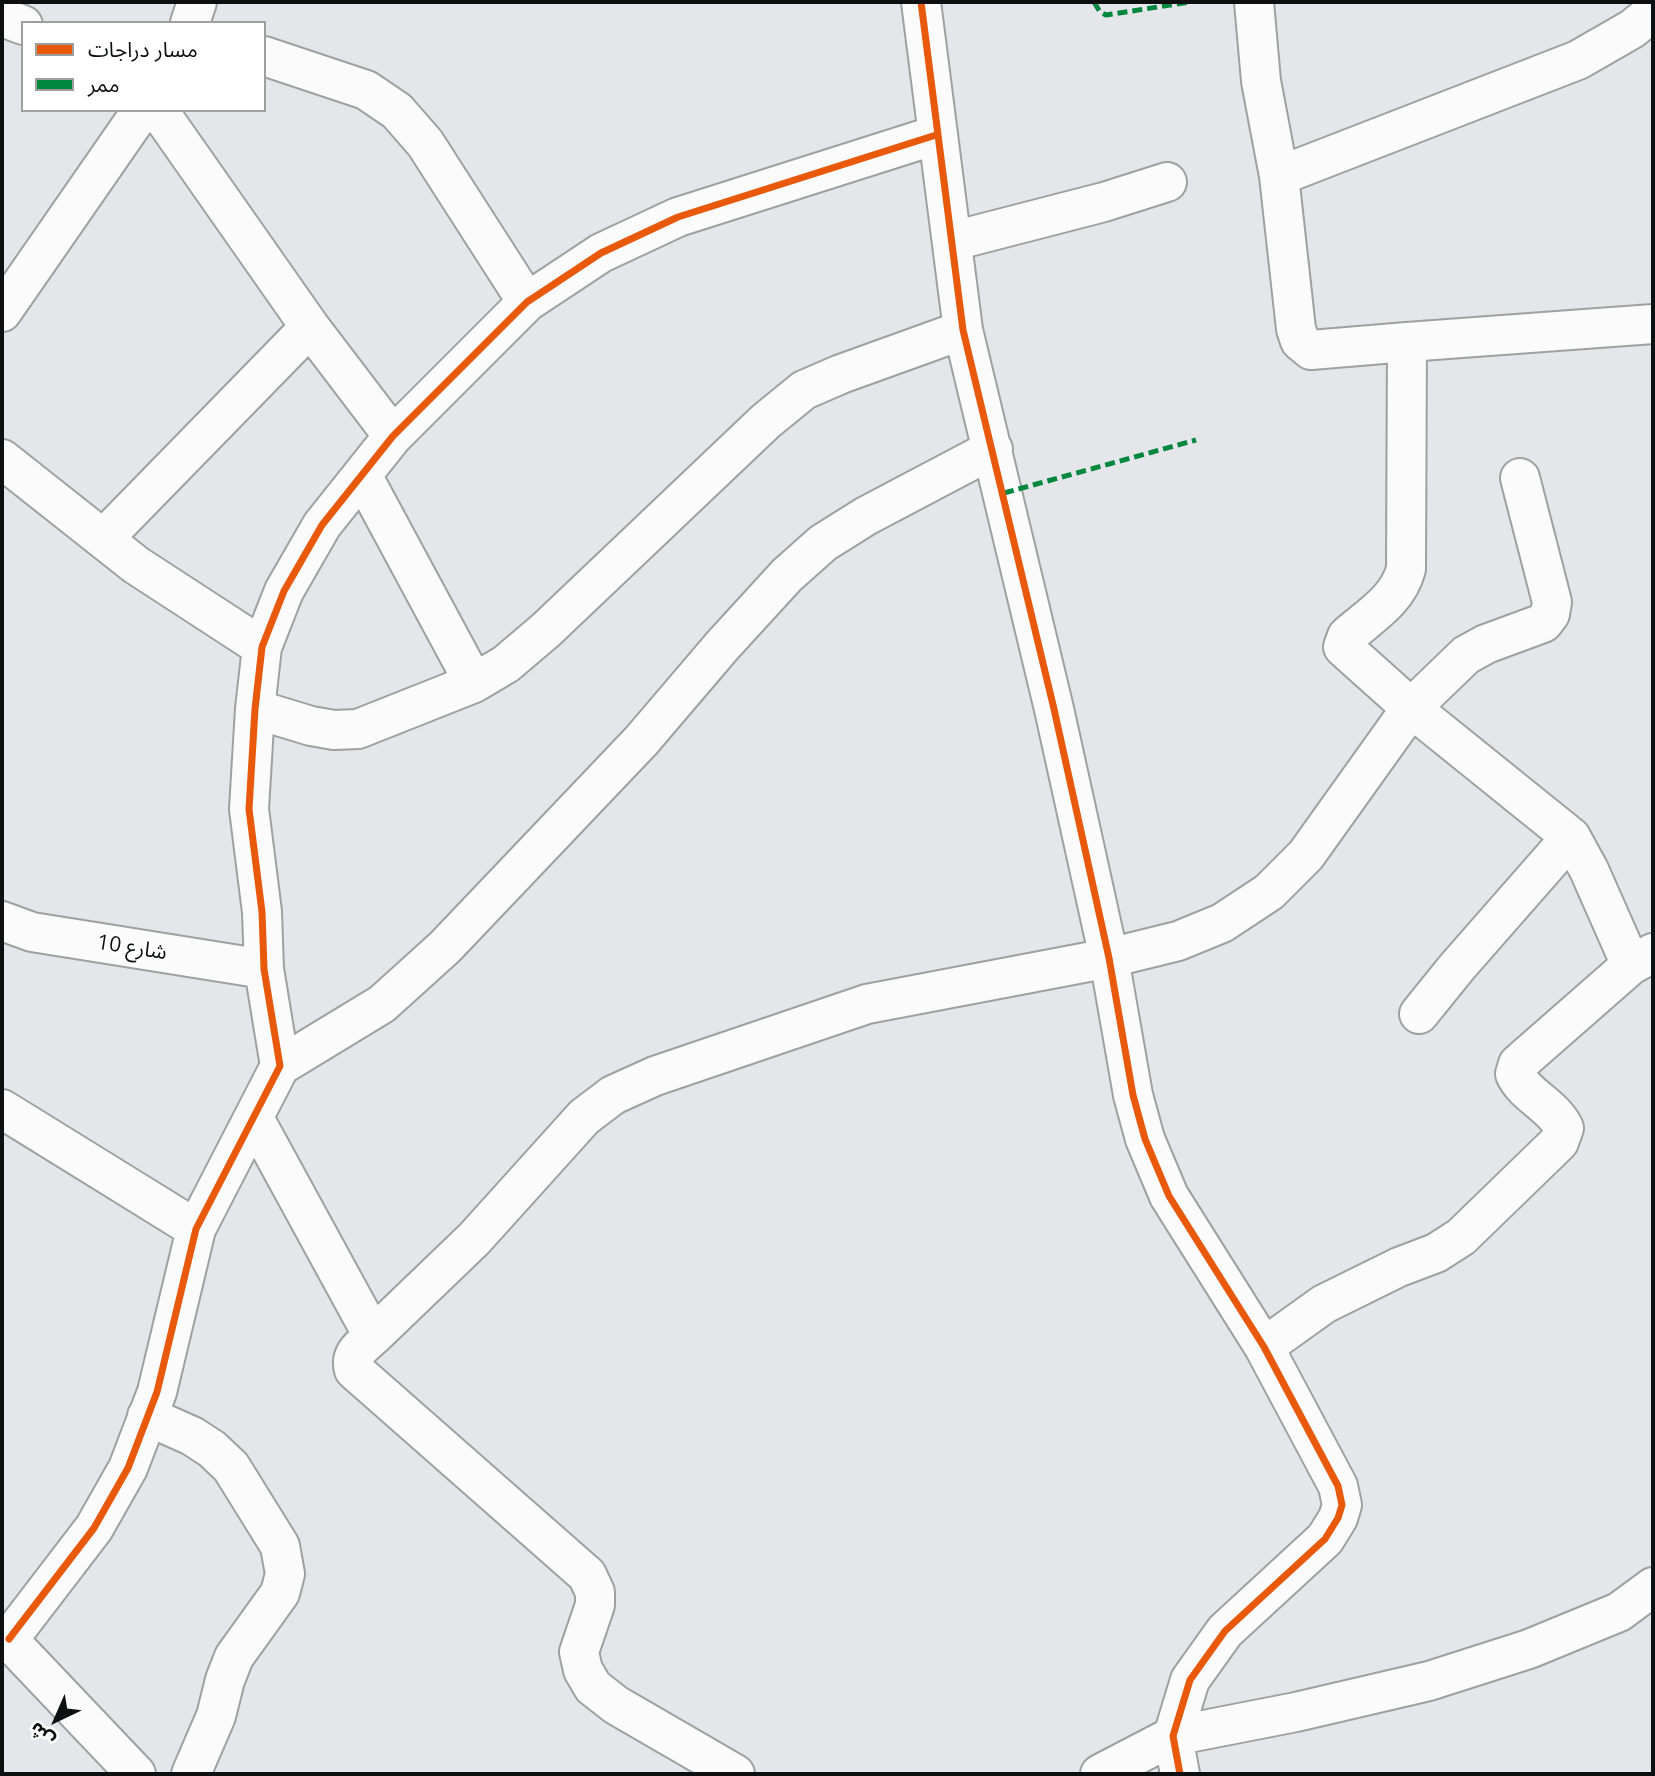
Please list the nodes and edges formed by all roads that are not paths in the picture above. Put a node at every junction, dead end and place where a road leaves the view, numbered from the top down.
1 (197, 2) edge
2 (921, 2) edge
3 (1254, 2) edge
4 (1653, 12) edge
5 (2, 17) edge
6 (191, 21) edge
7 (21, 24) edge
8 (266, 57) edge
9 (141, 112) edge
10 (159, 112) edge
11 (936, 135) junction
12 (1279, 176) junction
13 (1167, 182) dead end
14 (953, 242) junction
15 (527, 302) junction
16 (2, 312) edge
17 (1653, 324) edge
18 (310, 327) junction
19 (963, 330) junction
20 (1407, 342) junction
21 (393, 436) junction
22 (993, 449) junction
23 (2, 458) edge
24 (362, 475) junction
25 (1520, 478) dead end
26 (103, 539) junction
27 (262, 647) junction
28 (474, 683) junction
29 (1411, 708) junction
30 (254, 709) junction
31 (1571, 837) junction
32 (2, 921) edge
33 (1110, 958) junction
34 (1642, 959) edge
35 (264, 969) junction
36 (1419, 1014) dead end
37 (280, 1066) junction
38 (2, 1109) edge
39 (254, 1118) junction
40 (196, 1229) junction
41 (373, 1336) junction
42 (1264, 1347) junction
43 (147, 1416) junction
44 (1653, 1587) edge
45 (5, 1636) edge
46 (1173, 1736) junction
47 (136, 1774) edge
48 (191, 1774) edge
49 (735, 1774) edge
50 (1100, 1774) edge
51 (1180, 1774) edge

1 - 6 street
2 - 11 street
3 - 12 street
4 - 12 street
5 - 7 street
8 - 15 street
9 - 16 street
10 - 18 street
11 - 14 street
11 - 15 street
12 - 20 street
13 - 14 street
14 - 19 street
15 - 21 street
17 - 20 street
18 - 21 street
18 - 26 street
19 - 22 street
19 - 28 street
20 - 29 street
21 - 24 street
22 - 33 street
22 - 37 street
23 - 26 street
24 - 27 street
24 - 28 street
25 - 29 street
26 - 27 street
27 - 30 street
28 - 30 street
29 - 31 street
29 - 33 street
30 - 35 street
31 - 34 street
31 - 36 street
32 - 35 street, شارع 10
33 - 41 street
33 - 42 street
34 - 42 street
35 - 37 street
37 - 39 street
38 - 40 street
39 - 40 street
39 - 41 street
40 - 43 street
41 - 49 street
42 - 46 street
43 - 45 street
43 - 48 street
44 - 46 street
45 - 47 street
46 - 50 street
46 - 51 street

